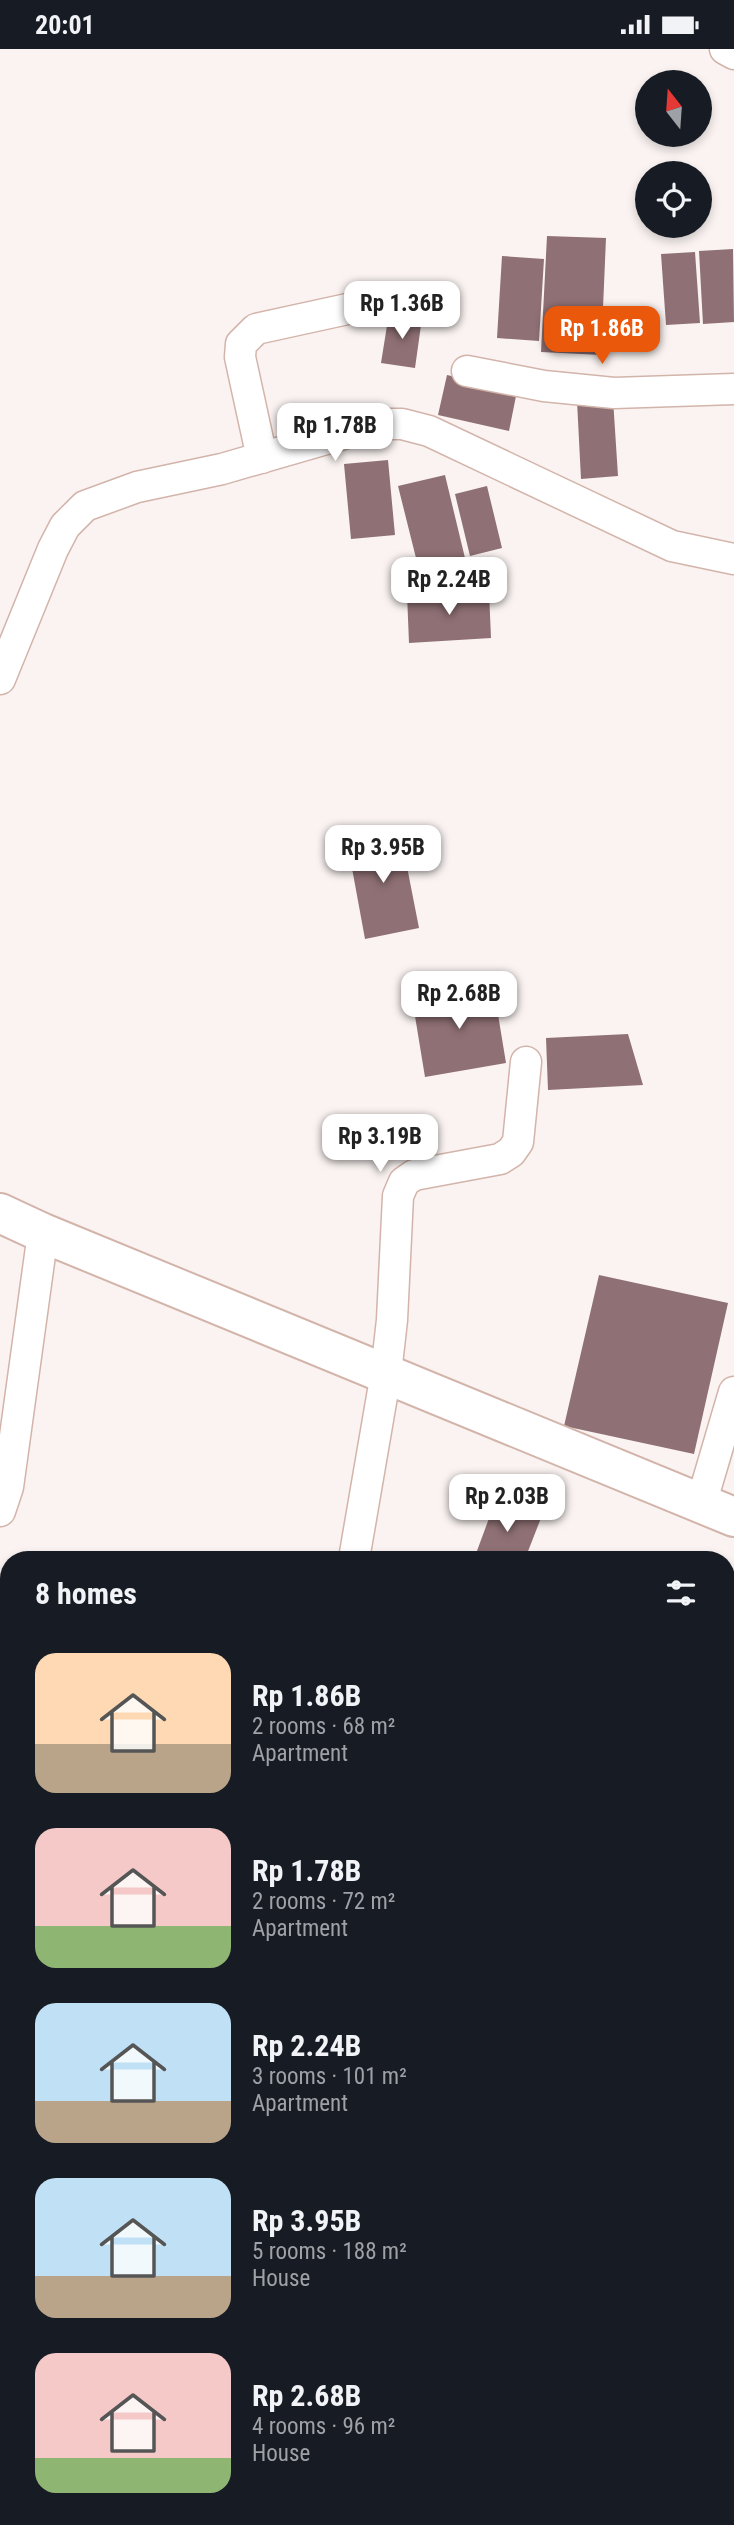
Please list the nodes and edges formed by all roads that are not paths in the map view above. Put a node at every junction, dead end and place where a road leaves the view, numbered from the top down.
1 (724, 49) edge
2 (734, 54) edge
3 (352, 308) dead end
4 (467, 371) dead end
5 (734, 389) edge
6 (262, 458) junction
7 (734, 559) edge
8 (0, 679) edge
9 (526, 1062) dead end
10 (0, 1213) edge
11 (43, 1233) junction
12 (386, 1373) junction
13 (734, 1392) edge
14 (0, 1511) edge
15 (717, 1511) edge
16 (355, 1551) edge
17 (0, 1827) edge
18 (0, 1850) edge

1 - 2 street
3 - 6 street
4 - 5 street
6 - 7 street
6 - 8 street
9 - 12 street
10 - 11 main road
11 - 12 main road
11 - 14 street
12 - 15 main road
12 - 16 street
13 - 15 street
17 - 18 street

